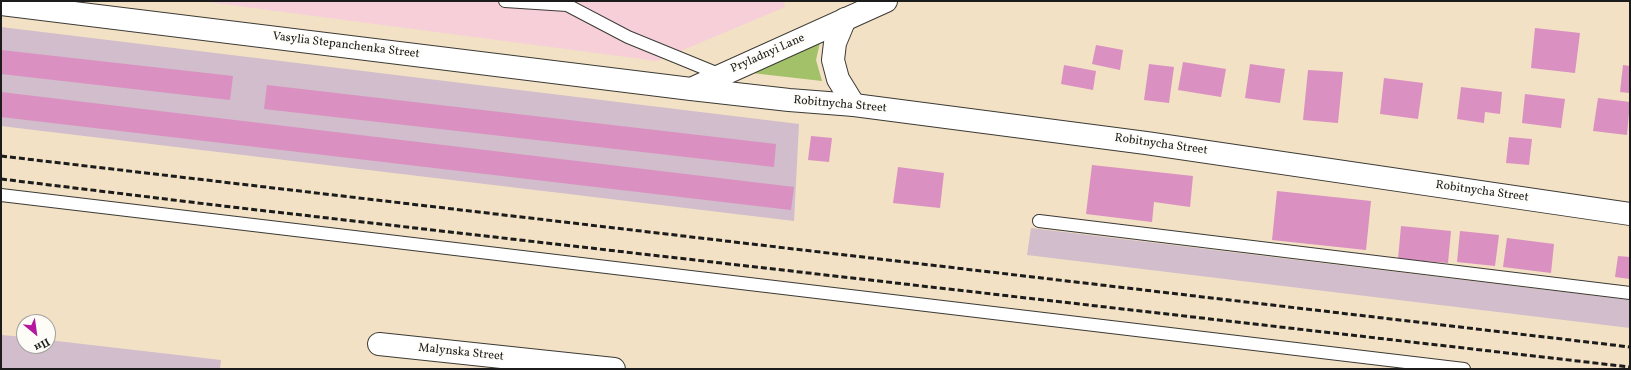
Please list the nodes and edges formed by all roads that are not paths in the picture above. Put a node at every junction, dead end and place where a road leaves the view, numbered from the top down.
1 (506, 1) edge
2 (886, 1) edge
3 (1, 4) edge
4 (844, 19) junction
5 (722, 75) junction
6 (690, 89) junction
7 (854, 105) junction
8 (1, 195) edge
9 (1630, 214) edge
10 (1039, 221) dead end
11 (1630, 293) edge
12 (379, 344) dead end
13 (614, 369) edge
14 (1464, 369) edge

1 - 5 lane
2 - 4 street, Pryladnyi Lane
3 - 6 street, Vasylia Stepanchenka Street
4 - 5 street, Pryladnyi Lane
4 - 7 street
5 - 6 street, Pryladnyi Lane
6 - 7 street, Robitnycha Street
7 - 9 street, Robitnycha Street
8 - 14 lane
10 - 11 lane
12 - 13 street, Malynska Street

